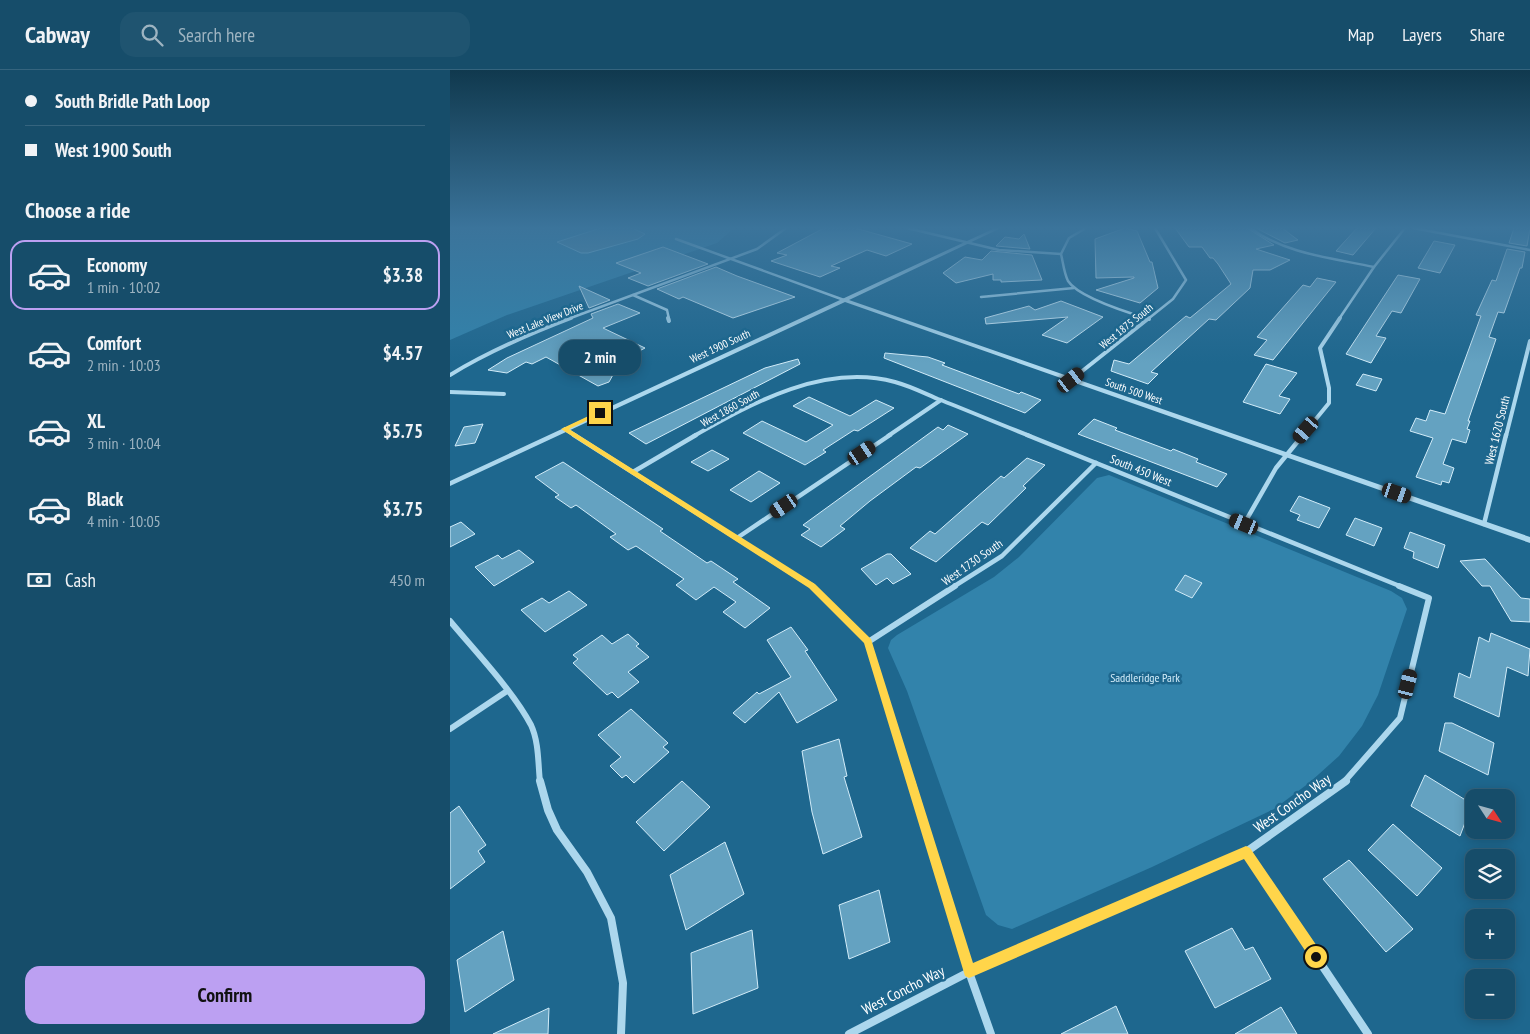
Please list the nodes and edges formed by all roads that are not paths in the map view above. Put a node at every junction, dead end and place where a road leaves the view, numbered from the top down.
1 (692, 273) edge
2 (769, 273) edge
3 (902, 273) edge
4 (1066, 273) edge
5 (1182, 273) edge
6 (1371, 273) edge
7 (1074, 288) junction
8 (633, 295) junction
9 (981, 297) dead end
10 (844, 300) junction
11 (1149, 320) junction
12 (669, 321) dead end
13 (1530, 341) edge
14 (450, 375) edge
15 (842, 377) joint
16 (1071, 380) junction
17 (450, 392) edge
18 (504, 394) dead end
19 (941, 400) junction
20 (564, 429) junction
21 (1286, 454) junction
22 (1096, 463) junction
23 (633, 472) junction
24 (450, 484) edge
25 (1244, 524) junction
26 (1484, 524) junction
27 (736, 538) junction
28 (1530, 540) edge
29 (1429, 598) joint
30 (450, 621) edge
31 (868, 642) junction
32 (507, 691) junction
33 (450, 729) edge
34 (1246, 852) junction
35 (969, 972) junction
36 (621, 1034) edge
37 (848, 1034) edge
38 (991, 1034) edge
39 (1368, 1034) edge

1 - 8 street, West Lake View Drive
2 - 10 street, South 500 West
3 - 10 street, West 1900 South
4 - 7 street
5 - 11 street, West 1875 South
6 - 21 street
7 - 9 street
7 - 11 street
8 - 12 street
8 - 14 street, West Lake View Drive
10 - 16 street, South 500 West
10 - 20 street, West 1900 South
11 - 16 street, West 1875 South
13 - 26 street, West 1620 South
15 - 19 street, South 450 West
15 - 23 street, West 1860 South
16 - 21 street, South 500 West
17 - 18 street
19 - 22 street, South 450 West
19 - 27 street
20 - 23 street
20 - 24 street, West 1900 South
21 - 25 street
21 - 26 street, South 500 West
22 - 25 street, South 450 West
22 - 31 street, West 1730 South
23 - 27 street
25 - 29 street, South 450 West
26 - 28 street, South 500 West
27 - 31 street
29 - 34 street, West Concho Way
30 - 32 street
31 - 35 street
32 - 33 street
32 - 36 street
34 - 35 street, West Concho Way
34 - 39 street
35 - 37 street, West Concho Way
35 - 38 street

